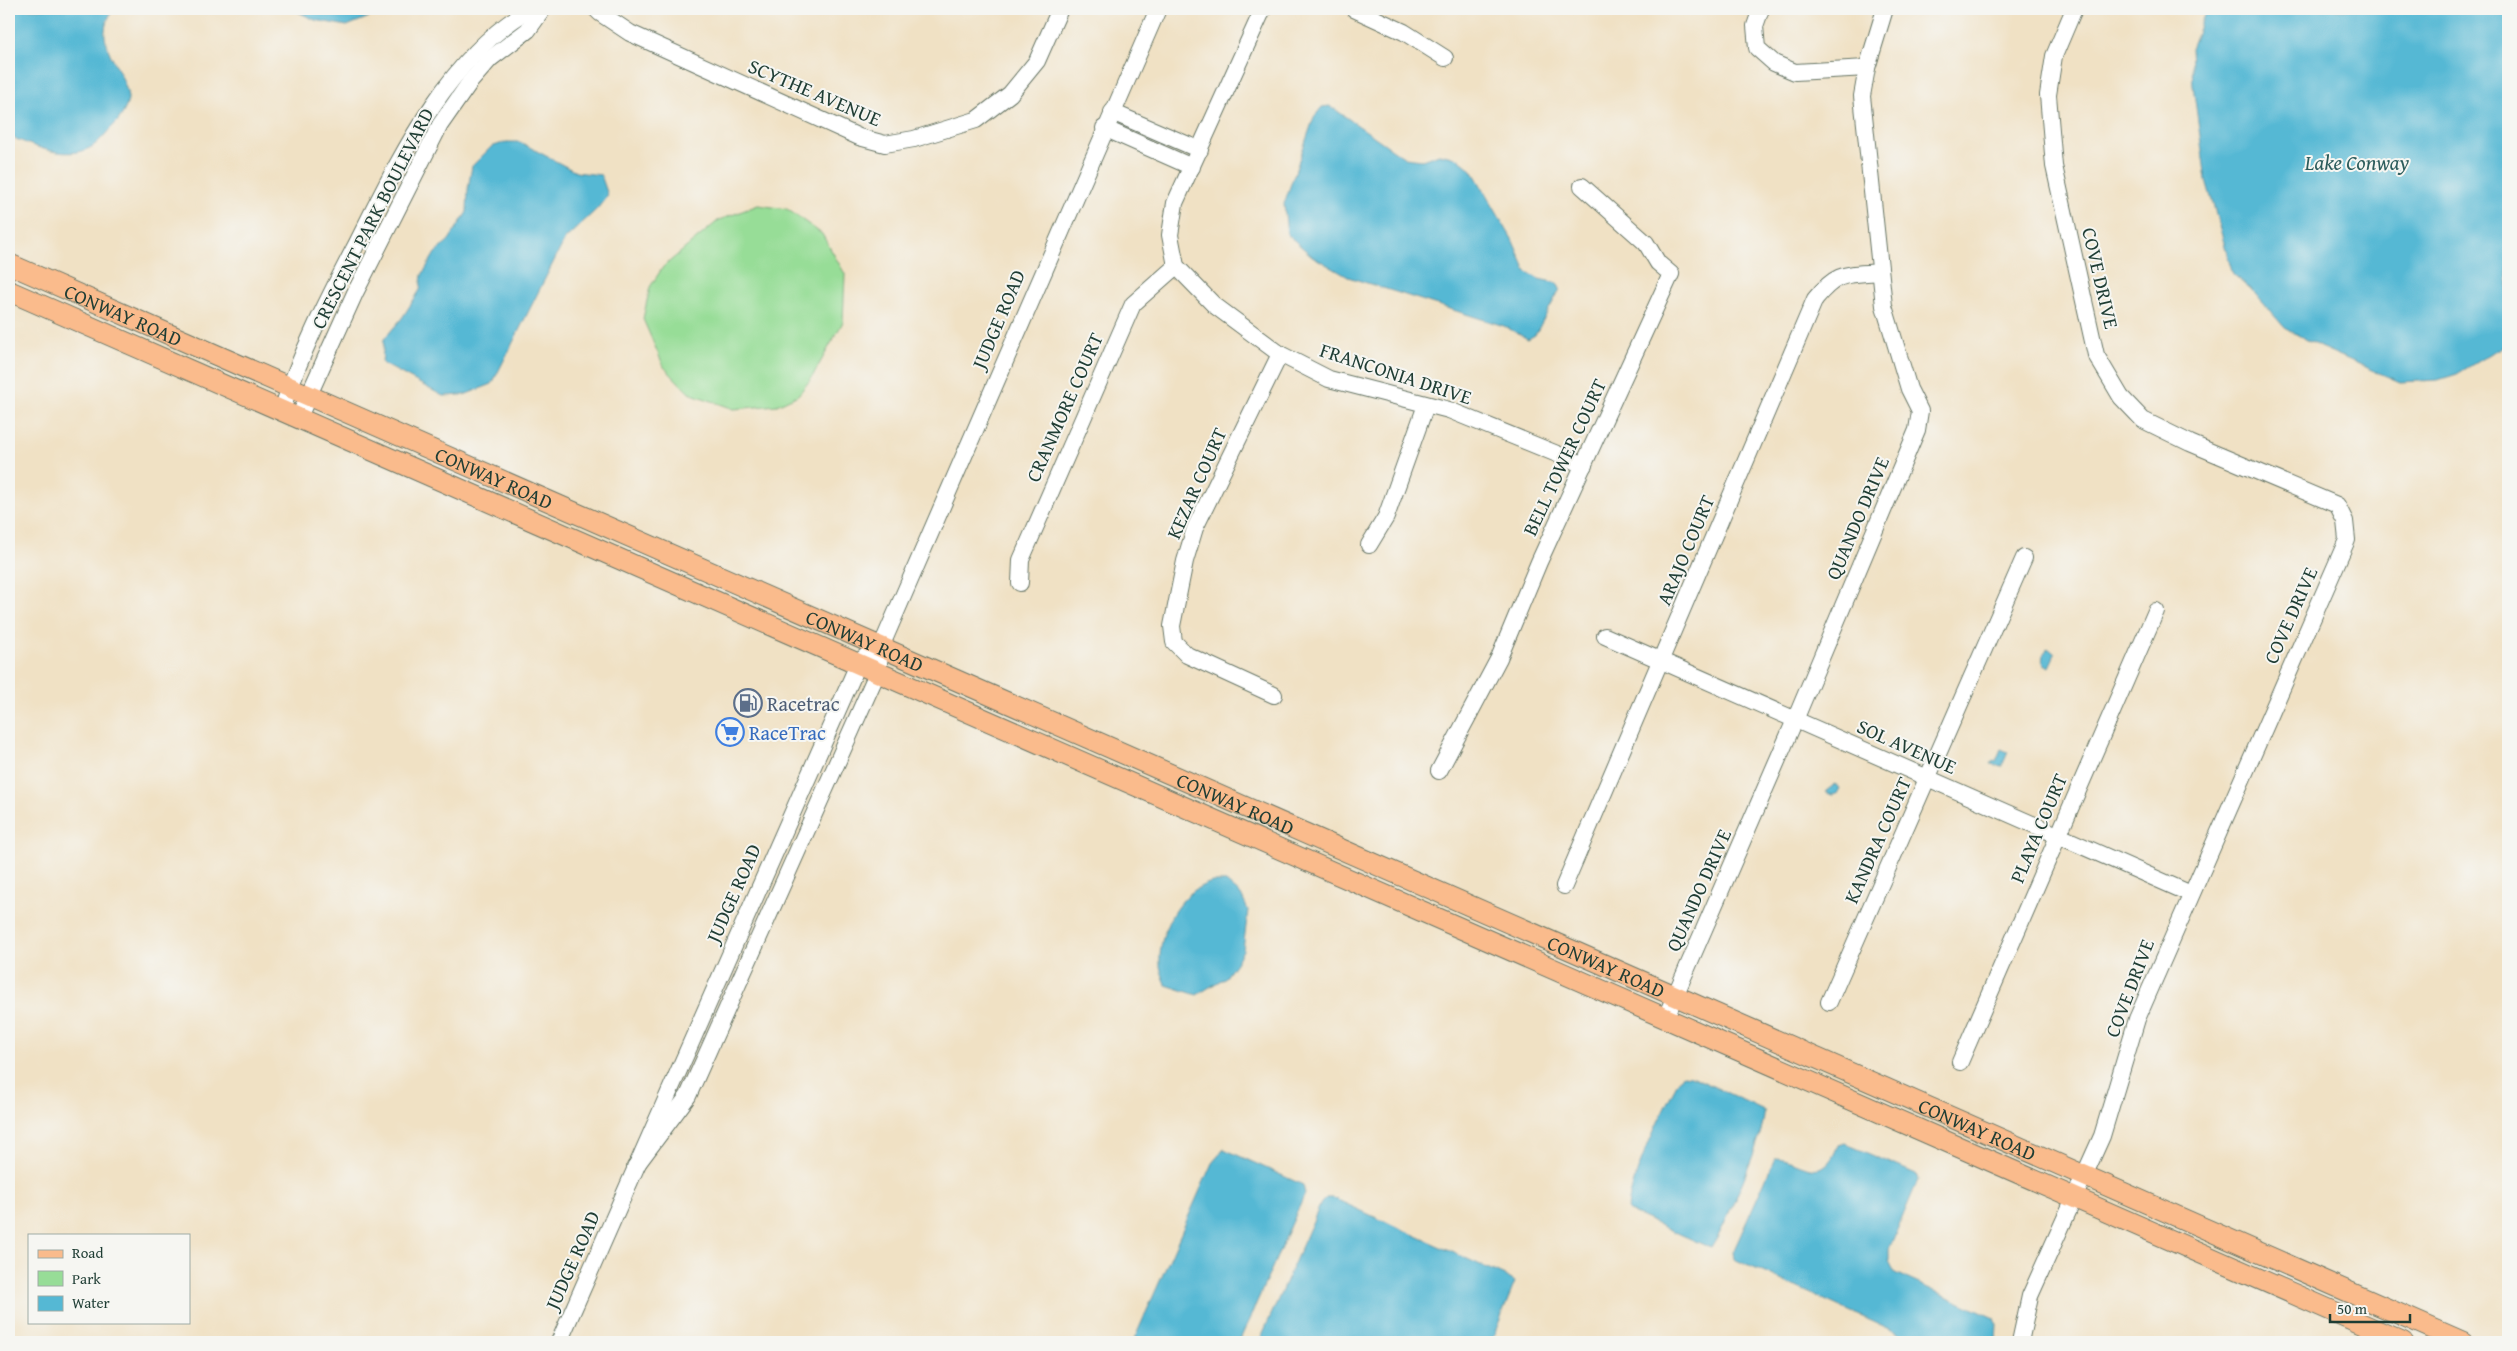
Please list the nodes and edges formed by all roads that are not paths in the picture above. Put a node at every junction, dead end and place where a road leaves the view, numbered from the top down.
1 (531, 9) edge
2 (543, 9) edge
3 (596, 9) edge
4 (1060, 9) edge
5 (1158, 9) edge
6 (1263, 9) edge
7 (1354, 9) edge
8 (1761, 9) edge
9 (1885, 9) edge
10 (2074, 9) edge
11 (505, 25) junction
12 (517, 39) junction
13 (1446, 58) dead end
14 (1867, 68) junction
15 (1112, 112) junction
16 (1104, 128) junction
17 (1162, 134) junction
18 (1155, 150) junction
19 (1200, 150) junction
20 (1192, 167) junction
21 (1582, 186) dead end
22 (9, 264) edge
23 (1176, 266) junction
24 (1880, 272) junction
25 (336, 284) junction
26 (9, 291) edge
27 (355, 293) junction
28 (1280, 354) junction
29 (290, 386) junction
30 (309, 395) junction
31 (1426, 406) junction
32 (291, 414) junction
33 (1584, 466) junction
34 (630, 536) junction
35 (580, 540) junction
36 (1369, 545) dead end
37 (2024, 558) dead end
38 (1020, 583) dead end
39 (2156, 611) dead end
40 (1605, 636) dead end
41 (880, 646) junction
42 (1661, 661) junction
43 (859, 662) junction
44 (878, 671) junction
45 (1274, 695) dead end
46 (1795, 720) junction
47 (1439, 771) dead end
48 (1928, 778) junction
49 (2058, 836) junction
50 (1367, 860) junction
51 (1319, 865) junction
52 (1564, 886) dead end
53 (2191, 894) junction
54 (1675, 997) junction
55 (1829, 1002) dead end
56 (1665, 1018) junction
57 (1960, 1062) dead end
58 (635, 1167) junction
59 (2084, 1177) junction
60 (2075, 1199) junction
61 (559, 1342) edge
62 (2020, 1342) edge
63 (2403, 1342) edge
64 (2463, 1342) edge

1 - 11 street, CRESCENT PARK BOULEVARD
2 - 12 street, CRESCENT PARK BOULEVARD
3 - 4 street, SCYTHE AVENUE
5 - 15 street, JUDGE ROAD
6 - 19 street
7 - 13 street
8 - 14 street
9 - 14 street, QUANDO DRIVE
10 - 53 street, COVE DRIVE
11 - 12 street
11 - 25 street, CRESCENT PARK BOULEVARD
12 - 27 street, CRESCENT PARK BOULEVARD
14 - 24 street, QUANDO DRIVE
15 - 16 street, JUDGE ROAD
15 - 17 street
16 - 18 street
16 - 41 street, JUDGE ROAD
17 - 18 street
17 - 19 street
18 - 20 street
19 - 20 street
20 - 23 street
21 - 33 street, BELL TOWER COURT
22 - 29 main road, CONWAY ROAD
23 - 28 street, FRANCONIA DRIVE
23 - 38 street, CRANMORE COURT
24 - 42 street, ARAJO COURT
24 - 46 street, QUANDO DRIVE
25 - 27 street
25 - 29 street, CRESCENT PARK BOULEVARD
26 - 32 main road, CONWAY ROAD
27 - 30 street, CRESCENT PARK BOULEVARD
28 - 31 street, FRANCONIA DRIVE
28 - 45 street, KEZAR COURT
29 - 30 main road, CONWAY ROAD
29 - 32 street, CRESCENT PARK BOULEVARD
30 - 32 street, CRESCENT PARK BOULEVARD
30 - 34 main road, CONWAY ROAD
31 - 33 street, FRANCONIA DRIVE
31 - 36 street
32 - 35 main road, CONWAY ROAD
33 - 47 street, BELL TOWER COURT
34 - 35 main road
34 - 41 main road, CONWAY ROAD
35 - 43 main road, CONWAY ROAD
37 - 48 street, KANDRA COURT
39 - 49 street, PLAYA COURT
40 - 42 street, SOL AVENUE
41 - 43 street, JUDGE ROAD
41 - 44 street, JUDGE ROAD
41 - 50 main road, CONWAY ROAD
42 - 46 street, SOL AVENUE
42 - 52 street, ARAJO COURT
43 - 44 main road, CONWAY ROAD
43 - 58 street, JUDGE ROAD
44 - 51 main road, CONWAY ROAD
44 - 58 street, JUDGE ROAD
46 - 48 street, SOL AVENUE
46 - 54 street, QUANDO DRIVE
48 - 49 street, SOL AVENUE
48 - 55 street, KANDRA COURT
49 - 53 street, SOL AVENUE
49 - 57 street, PLAYA COURT
50 - 51 main road
50 - 54 main road, CONWAY ROAD
51 - 56 main road, CONWAY ROAD
53 - 59 street, COVE DRIVE
54 - 56 street, QUANDO DRIVE
54 - 59 main road, CONWAY ROAD
56 - 60 main road, CONWAY ROAD
58 - 61 street, JUDGE ROAD
59 - 60 street, COVE DRIVE
59 - 64 main road, CONWAY ROAD
60 - 62 street, COVE DRIVE
60 - 63 main road, CONWAY ROAD

